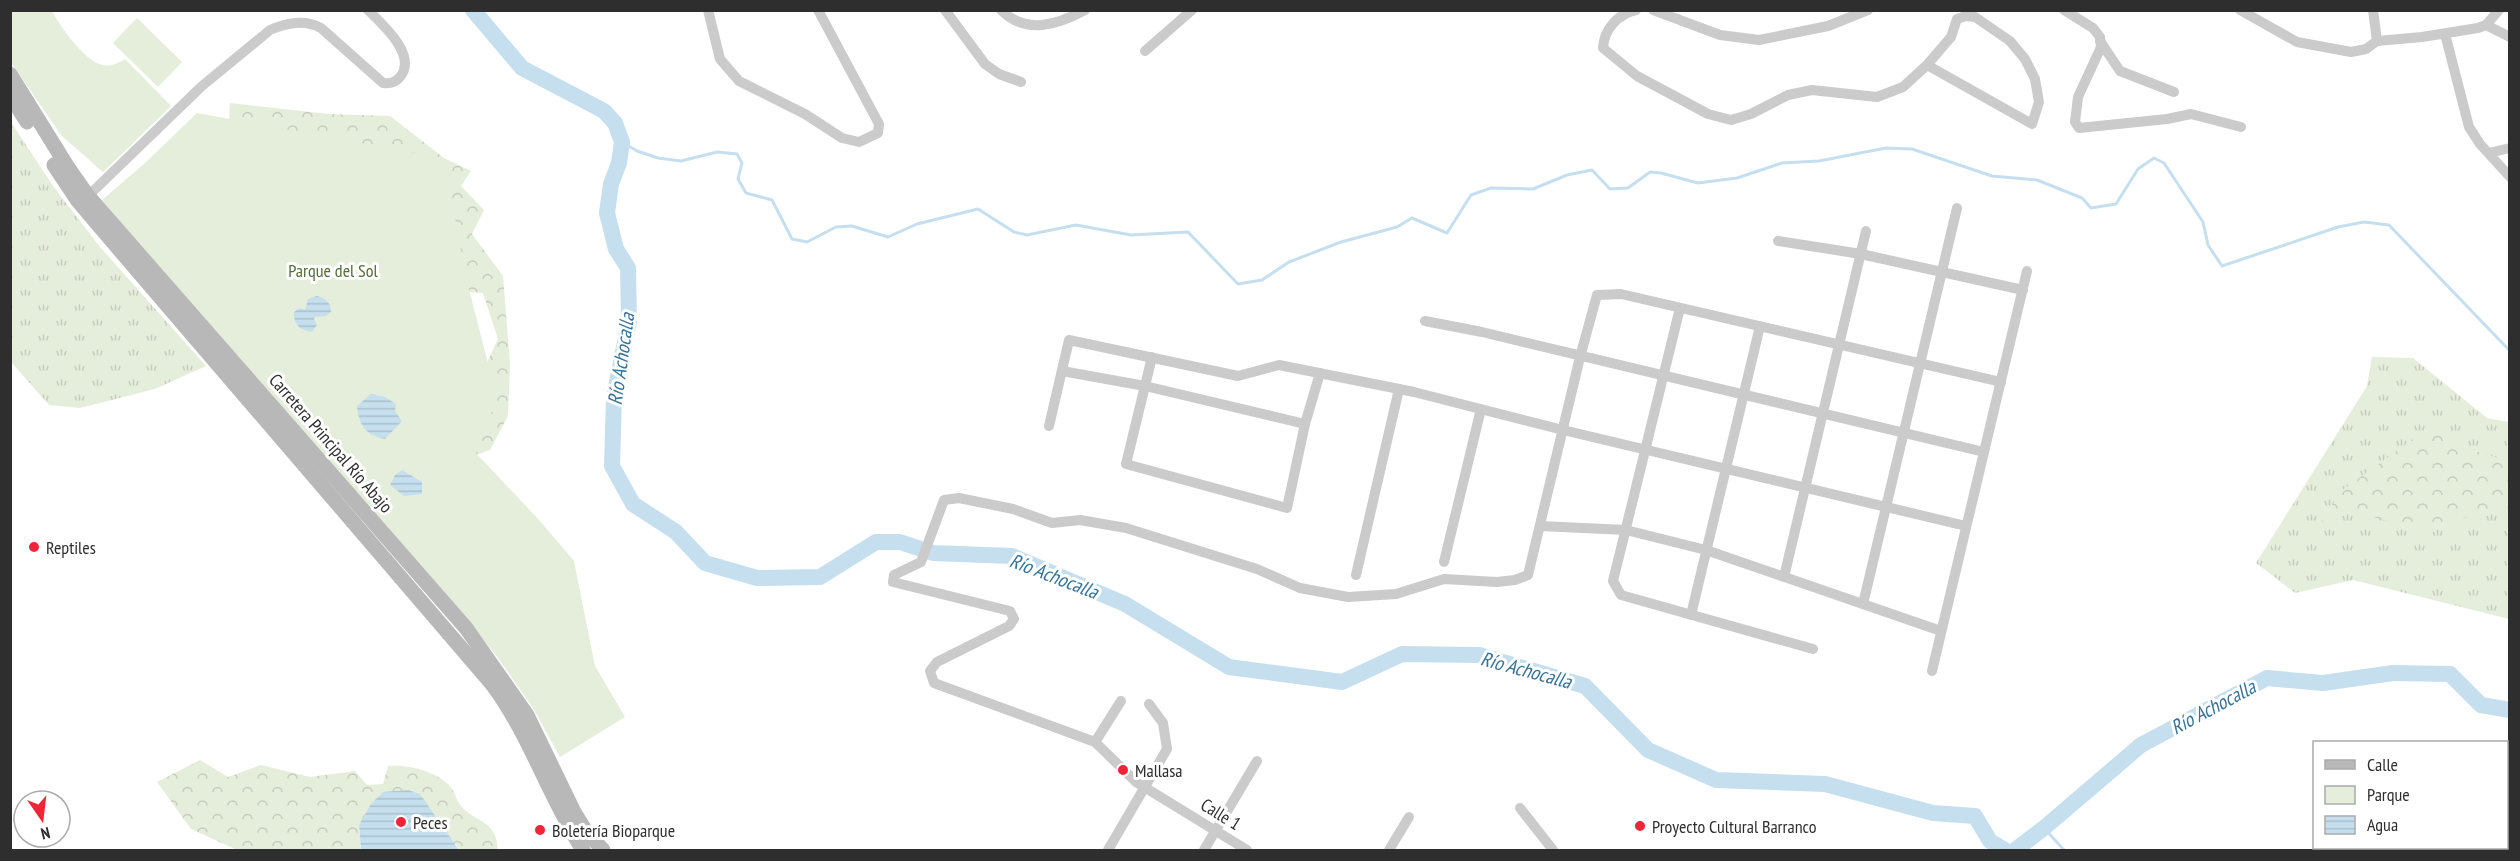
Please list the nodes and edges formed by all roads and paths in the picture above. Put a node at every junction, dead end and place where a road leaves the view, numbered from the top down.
1 (368, 10) edge
2 (708, 10) edge
3 (818, 10) edge
4 (945, 10) edge
5 (1001, 10) edge
6 (1085, 10) edge
7 (1192, 10) edge
8 (1636, 10) edge
9 (1653, 10) edge
10 (1868, 10) edge
11 (2064, 10) edge
12 (2240, 10) edge
13 (2499, 10) edge
14 (2371, 12) edge
15 (2486, 25) junction
16 (2445, 34) junction
17 (2510, 37) edge
18 (2100, 41) junction
19 (2377, 41) junction
20 (1145, 51) dead end
21 (1927, 65) junction
22 (10, 74) edge
23 (1022, 82) dead end
24 (2174, 92) dead end
25 (10, 95) edge
26 (2241, 127) dead end
27 (2510, 148) edge
28 (2489, 153) junction
29 (2510, 177) edge
30 (83, 199) junction
31 (1956, 208) dead end
32 (1866, 231) dead end
33 (1778, 241) dead end
34 (1861, 254) junction
35 (2027, 271) dead end
36 (1941, 272) junction
37 (2023, 290) junction
38 (1680, 308) junction
39 (1425, 321) dead end
40 (1760, 326) junction
41 (1839, 345) junction
42 (1580, 356) junction
43 (1152, 357) junction
44 (1920, 363) junction
45 (1062, 371) junction
46 (1320, 373) junction
47 (1663, 375) junction
48 (2001, 382) junction
49 (1145, 386) junction
50 (1400, 389) junction
51 (1744, 395) junction
52 (1481, 409) junction
53 (1823, 414) junction
54 (1305, 424) junction
55 (1049, 426) dead end
56 (1563, 430) junction
57 (1903, 433) junction
58 (1645, 449) junction
59 (1984, 452) junction
60 (1726, 469) junction
61 (1805, 488) junction
62 (1886, 507) junction
63 (1540, 526) junction
64 (1966, 526) junction
65 (1626, 530) junction
66 (1706, 550) junction
67 (1444, 562) dead end
68 (1356, 575) dead end
69 (1784, 577) junction
70 (1863, 604) junction
71 (1690, 615) junction
72 (1941, 631) junction
73 (1813, 649) dead end
74 (1932, 671) dead end
75 (1121, 700) dead end
76 (1149, 705) dead end
77 (1095, 742) junction
78 (1257, 761) dead end
79 (1146, 787) junction
80 (1520, 808) dead end
81 (1409, 818) dead end
82 (1217, 831) junction
83 (583, 850) edge
84 (603, 850) edge
85 (1108, 850) edge
86 (1204, 850) edge
87 (1247, 850) edge
88 (1389, 850) edge
89 (1553, 850) edge

1 - 30 street
2 - 3 street
4 - 23 street
5 - 6 street
7 - 20 street
8 - 21 street
9 - 10 street
11 - 18 street
12 - 19 street
13 - 15 street
14 - 19 street
15 - 16 street
15 - 17 street
16 - 19 street
16 - 28 street
18 - 24 street
18 - 26 street
21 - 21 street
22 - 30 main road, Carretera Principal Río Abajo
25 - 30 main road, Carretera Principal Río Abajo
27 - 28 street
28 - 29 street
30 - 83 main road, Carretera Principal Río Abajo
30 - 84 main road, Carretera Principal Río Abajo
31 - 36 street
32 - 34 street
33 - 34 street
34 - 36 street
34 - 41 street
35 - 37 street
36 - 37 street
36 - 44 street
37 - 48 street
38 - 40 street
38 - 42 street
38 - 47 street
39 - 42 street
40 - 41 street
40 - 51 street
41 - 44 street
41 - 53 street
42 - 47 street
42 - 56 street
43 - 45 street
43 - 46 street
43 - 49 street
44 - 48 street
44 - 57 street
45 - 49 street
45 - 55 street
46 - 50 street
46 - 54 street
47 - 51 street
47 - 58 street
48 - 59 street
49 - 54 street
49 - 54 street
50 - 52 street
50 - 68 street
51 - 53 street
51 - 60 street
52 - 56 street
52 - 67 street
53 - 57 street
53 - 61 street
56 - 58 street
56 - 63 street
57 - 59 street
57 - 62 street
58 - 60 street
58 - 65 street
59 - 64 street
60 - 61 street
60 - 66 street
61 - 62 street
61 - 69 street
62 - 64 street
62 - 70 street
63 - 65 street
63 - 77 street
64 - 72 street
65 - 66 street
65 - 71 street
66 - 69 street
66 - 71 street
69 - 70 street
70 - 72 street
71 - 73 street
72 - 74 street
75 - 77 street
76 - 79 street
77 - 79 street, Calle 1
78 - 82 street
79 - 82 street, Calle 1
79 - 85 street
80 - 89 street
81 - 88 street
82 - 86 street
82 - 87 street, Calle 1

